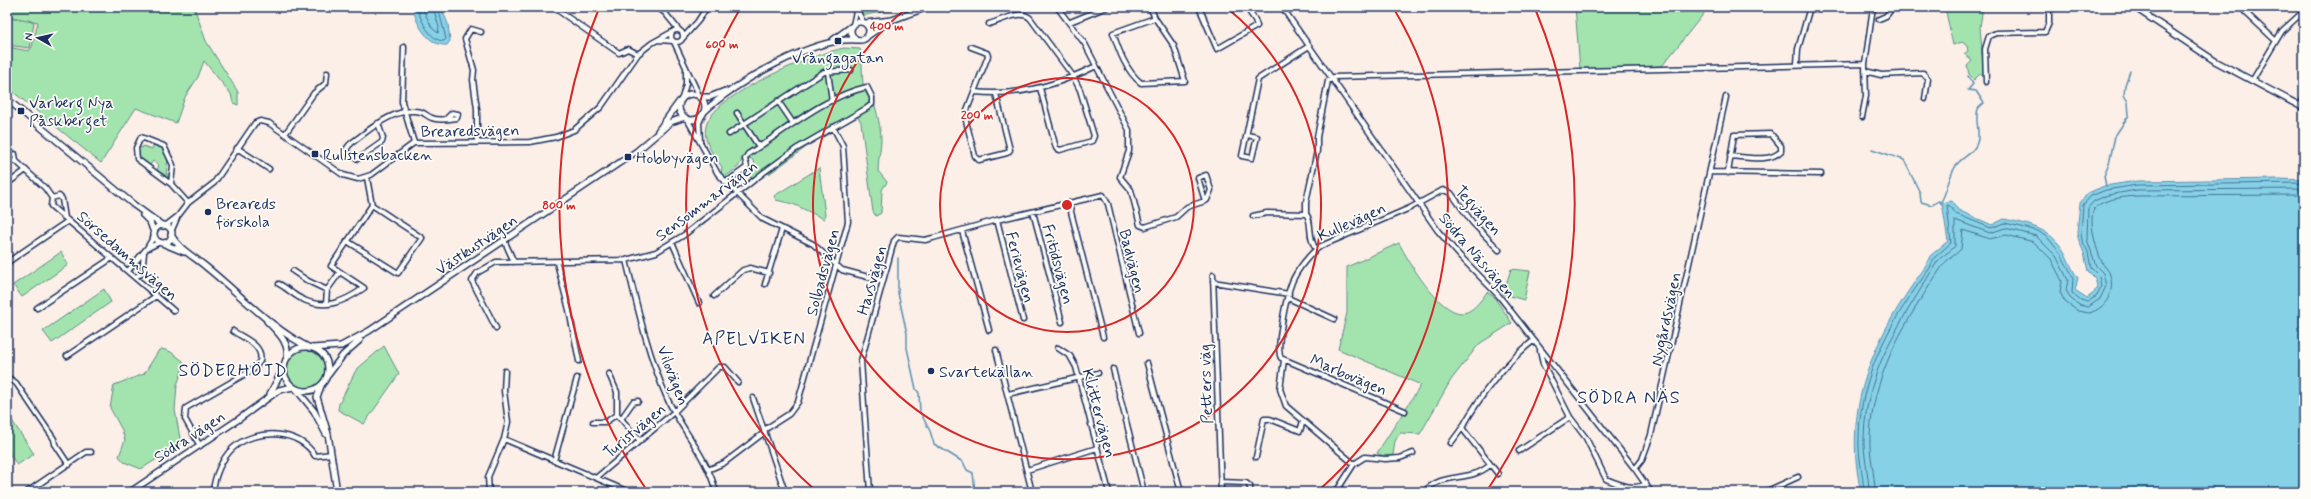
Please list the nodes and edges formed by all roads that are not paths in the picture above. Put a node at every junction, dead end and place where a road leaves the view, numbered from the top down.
1 (657, 7) edge
2 (707, 7) edge
3 (858, 7) edge
4 (928, 7) edge
5 (1058, 7) edge
6 (1107, 7) edge
7 (1150, 7) edge
8 (1199, 7) edge
9 (1246, 7) edge
10 (1282, 7) edge
11 (1810, 7) edge
12 (1873, 7) edge
13 (1894, 7) edge
14 (2049, 7) edge
15 (2134, 7) edge
16 (556, 9) dead end
17 (2304, 11) edge
18 (2245, 12) dead end
19 (1155, 18) junction
20 (1879, 19) dead end
21 (892, 20) junction
22 (672, 21) junction
23 (864, 22) junction
24 (1070, 22) junction
25 (989, 24) dead end
26 (852, 26) junction
27 (692, 28) junction
28 (680, 30) junction
29 (672, 31) junction
30 (481, 32) dead end
31 (869, 34) junction
32 (682, 39) junction
33 (658, 40) junction
34 (857, 40) junction
35 (673, 41) junction
36 (2276, 41) junction
37 (827, 44) junction
38 (1309, 46) junction
39 (404, 47) dead end
40 (971, 47) dead end
41 (638, 54) junction
42 (681, 55) junction
43 (685, 64) junction
44 (1797, 64) junction
45 (1865, 64) junction
46 (1096, 66) junction
47 (851, 70) dead end
48 (1865, 71) junction
49 (828, 72) junction
50 (326, 73) dead end
51 (1074, 76) junction
52 (1331, 78) junction
53 (2252, 81) junction
54 (1986, 82) dead end
55 (1040, 88) junction
56 (730, 90) junction
57 (974, 92) junction
58 (996, 94) junction
59 (700, 96) junction
60 (1726, 97) dead end
61 (2304, 98) edge
62 (7, 99) edge
63 (1925, 99) dead end
64 (681, 100) junction
65 (778, 101) junction
66 (832, 101) junction
67 (2302, 107) edge
68 (405, 113) junction
69 (703, 113) junction
70 (737, 113) dead end
71 (1862, 117) dead end
72 (686, 118) junction
73 (446, 119) dead end
74 (378, 123) junction
75 (793, 123) junction
76 (744, 124) junction
77 (833, 127) junction
78 (285, 134) junction
79 (729, 134) dead end
80 (655, 135) junction
81 (1246, 135) junction
82 (477, 141) junction
83 (414, 143) junction
84 (701, 143) junction
85 (759, 147) junction
86 (237, 148) junction
87 (1730, 156) junction
88 (16, 161) dead end
89 (269, 169) dead end
90 (26, 170) junction
91 (1710, 172) junction
92 (1728, 173) junction
93 (1821, 174) dead end
94 (367, 178) junction
95 (725, 182) junction
96 (7, 184) edge
97 (171, 184) junction
98 (736, 194) junction
99 (1102, 195) joint
100 (52, 198) junction
101 (1205, 201) junction
102 (188, 203) junction
103 (1420, 203) junction
104 (1069, 204) junction
105 (134, 205) junction
106 (372, 206) junction
107 (1033, 212) junction
108 (1306, 214) junction
109 (178, 216) junction
110 (1253, 216) dead end
111 (67, 219) junction
112 (997, 220) junction
113 (164, 226) junction
114 (782, 229) junction
115 (962, 231) junction
116 (171, 233) junction
117 (154, 234) junction
118 (504, 240) junction
119 (347, 242) junction
120 (672, 242) junction
121 (161, 243) junction
122 (147, 248) junction
123 (1316, 250) junction
124 (1499, 250) dead end
125 (144, 252) junction
126 (187, 253) junction
127 (112, 258) junction
128 (626, 260) junction
129 (8, 262) dead end
130 (514, 262) junction
131 (557, 263) junction
132 (836, 266) junction
133 (128, 271) junction
134 (293, 272) dead end
135 (340, 272) junction
136 (769, 273) junction
137 (1213, 275) dead end
138 (134, 277) junction
139 (883, 281) junction
140 (1213, 282) junction
141 (279, 284) dead end
142 (765, 284) dead end
143 (327, 290) junction
144 (156, 296) junction
145 (714, 296) dead end
146 (1288, 296) junction
147 (326, 304) junction
148 (699, 304) dead end
149 (37, 308) dead end
150 (256, 309) junction
151 (174, 311) dead end
152 (1334, 319) dead end
153 (1023, 320) dead end
154 (1062, 322) dead end
155 (496, 328) dead end
156 (989, 330) dead end
157 (233, 331) dead end
158 (369, 331) junction
159 (1139, 333) dead end
160 (1103, 337) dead end
161 (1533, 341) junction
162 (311, 348) junction
163 (1058, 348) dead end
164 (996, 350) dead end
165 (1540, 350) junction
166 (66, 356) dead end
167 (1284, 360) junction
168 (579, 361) dead end
169 (286, 363) junction
170 (1147, 363) dead end
171 (1113, 369) dead end
172 (505, 371) dead end
173 (1098, 373) dead end
174 (609, 374) dead end
175 (7, 377) edge
176 (326, 377) junction
177 (577, 378) dead end
178 (1079, 378) junction
179 (738, 382) dead end
180 (321, 384) junction
181 (294, 387) junction
182 (1008, 394) junction
183 (753, 398) dead end
184 (638, 401) dead end
185 (263, 402) junction
186 (1405, 411) dead end
187 (674, 412) junction
188 (617, 414) junction
189 (1570, 417) junction
190 (621, 419) junction
191 (1303, 421) junction
192 (593, 422) dead end
193 (1462, 428) junction
194 (764, 431) junction
195 (504, 439) junction
196 (640, 440) junction
197 (1451, 442) dead end
198 (200, 446) junction
199 (1097, 448) junction
200 (1519, 451) dead end
201 (91, 452) dead end
202 (331, 452) junction
203 (1413, 453) dead end
204 (1256, 457) dead end
205 (554, 461) junction
206 (1354, 464) junction
207 (69, 465) junction
208 (1490, 465) junction
209 (710, 469) junction
210 (1635, 469) junction
211 (1027, 470) junction
212 (1498, 474) dead end
213 (1798, 477) dead end
214 (596, 478) junction
215 (1221, 482) junction
216 (1646, 484) junction
217 (7, 487) edge
218 (10, 492) edge
219 (27, 492) edge
220 (130, 492) edge
221 (213, 492) edge
222 (337, 492) edge
223 (489, 492) edge
224 (629, 492) edge
225 (716, 492) edge
226 (785, 492) edge
227 (870, 492) edge
228 (1032, 492) edge
229 (1109, 492) edge
230 (1144, 492) edge
231 (1181, 492) edge
232 (1221, 492) edge
233 (1250, 492) edge
234 (1336, 492) edge
235 (1424, 492) edge
236 (1651, 492) edge
237 (1765, 492) edge

1 - 22 street
2 - 27 street
3 - 23 street
3 - 26 street
4 - 21 street
5 - 24 street
6 - 24 street
7 - 19 street
8 - 9 street
10 - 38 street, Södra Näsvägen
11 - 44 street
12 - 45 street
13 - 20 street
14 - 54 street
15 - 53 street
16 - 41 street
17 - 36 street
18 - 36 street
19 - 19 street
21 - 23 street
21 - 31 street
22 - 28 street
22 - 29 street
23 - 26 street
23 - 31 street
24 - 46 street
25 - 51 street
26 - 34 street
26 - 37 street
27 - 28 street
27 - 32 street
28 - 29 street
28 - 32 street
29 - 33 street, Brearedsvägen
29 - 35 street
30 - 82 street
31 - 34 street
32 - 35 street
32 - 42 street
33 - 35 street
33 - 41 street, Brearedsvägen
34 - 37 street
35 - 42 street
36 - 53 street
37 - 56 street
38 - 52 street, Södra Näsvägen
38 - 81 street
39 - 68 street
40 - 57 street
41 - 82 street, Brearedsvägen
42 - 43 street
43 - 59 street
43 - 64 street
44 - 45 street
44 - 52 street
45 - 48 street
46 - 51 street
46 - 101 street
47 - 49 street
48 - 63 street
48 - 71 street
49 - 65 street
49 - 66 street
50 - 78 street
51 - 55 street
51 - 55 street
52 - 103 street, Södra Näsvägen
52 - 108 street
53 - 67 street
55 - 58 street
56 - 59 street
56 - 69 street
57 - 58 street
57 - 58 street
59 - 64 street
59 - 69 street
60 - 91 street, Nygårdsvägen
61 - 67 street
62 - 105 street
64 - 72 street
64 - 80 street, Västkustvägen
65 - 75 street
65 - 76 street
66 - 75 street
66 - 77 street, Sensommarvägen
68 - 73 street
68 - 74 street
68 - 83 street
69 - 72 street
69 - 84 street
70 - 76 street
72 - 80 street, Västkustvägen
72 - 84 street
74 - 74 street
75 - 85 street
76 - 79 street
76 - 85 street
77 - 98 street, Sensommarvägen
77 - 132 street, Solbadsvägen
78 - 86 street
78 - 94 street
80 - 118 street, Västkustvägen
81 - 81 street
82 - 83 street, Brearedsvägen
83 - 94 street, Brearedsvägen
84 - 95 street
85 - 95 street
86 - 89 street
86 - 102 street
87 - 87 street
87 - 92 street
88 - 90 street, Sörsedammsvägen
90 - 96 street
90 - 100 street, Sörsedammsvägen
91 - 92 street
91 - 210 street, Nygårdsvägen
92 - 93 street
94 - 106 street
95 - 98 street
97 - 97 street
97 - 102 street
98 - 114 street
98 - 120 street, Sensommarvägen
99 - 104 street, Havsvägen
99 - 159 street, Badvägen
100 - 111 street, Sörsedammsvägen
100 - 111 street, Sörsedammsvägen
101 - 101 street
102 - 109 street
103 - 123 street, Kullevägen
103 - 124 street, Tegvägen
103 - 161 street, Södra Näsvägen
104 - 107 street, Havsvägen
104 - 160 street
105 - 113 street
105 - 117 street
106 - 119 street
106 - 119 street
107 - 112 street, Havsvägen
107 - 154 street, Fritidsvägen
108 - 110 street
108 - 123 street
109 - 113 street
109 - 116 street
111 - 127 street, Sörsedammsvägen
111 - 129 street
112 - 115 street, Havsvägen
112 - 153 street, Ferievägen
113 - 116 street
113 - 117 street
114 - 132 street
114 - 136 street
115 - 139 street, Havsvägen
115 - 156 street
116 - 121 street
116 - 126 street
117 - 121 street
117 - 122 street
118 - 130 street
118 - 158 street, Västkustvägen
119 - 135 street
120 - 128 street, Sensommarvägen
120 - 148 street
121 - 122 street
121 - 126 street
122 - 125 street
123 - 146 street, Kullevägen
125 - 133 street
125 - 138 street
126 - 150 street
127 - 133 street, Sörsedammsvägen
127 - 149 street
128 - 131 street, Sensommarvägen
128 - 187 street, Vilovägen
130 - 131 street, Sensommarvägen
130 - 155 street, Sensommarvägen
131 - 168 street
132 - 139 street
132 - 194 street, Solbadsvägen
133 - 138 street, Sörsedammsvägen
134 - 143 street
135 - 143 street
135 - 147 street
136 - 142 street
136 - 145 street
137 - 140 street, Petters väg
138 - 144 street, Sörsedammsvägen
139 - 227 street, Havsvägen
140 - 146 street
140 - 215 street, Petters väg
141 - 147 street
143 - 147 street
144 - 151 street, Sörsedammsvägen
144 - 166 street
146 - 152 street
146 - 167 street, Kullevägen
150 - 162 street
150 - 169 street
157 - 198 street
158 - 162 street, Västkustvägen
158 - 176 street, Västkustvägen
161 - 165 street, Södra Näsvägen
161 - 193 street
162 - 169 street
162 - 176 street
163 - 178 street, Klittervägen
164 - 182 street
165 - 189 street
165 - 210 street, Södra Näsvägen
167 - 186 street, Marbovägen
167 - 191 street
169 - 181 street
169 - 185 street, Södra vägen
170 - 231 street
171 - 230 street
172 - 195 street
173 - 178 street
174 - 188 street
175 - 207 street
176 - 180 street
177 - 205 street
178 - 182 street
178 - 199 street, Klittervägen
179 - 187 street, Turistvägen
180 - 181 street
180 - 202 street
181 - 185 street, Södra vägen
181 - 202 street
182 - 211 street
183 - 194 street
184 - 190 street
185 - 198 street, Södra vägen
187 - 196 street, Turistvägen
187 - 209 street, Vilovägen
188 - 190 street
188 - 192 street
189 - 200 street
189 - 216 street
190 - 196 street
191 - 204 street
191 - 206 street
193 - 197 street
193 - 208 street
194 - 209 street, Solbadsvägen
194 - 226 street
195 - 205 street
195 - 223 street
196 - 214 street, Turistvägen
198 - 220 street, Södra vägen
199 - 211 street
199 - 229 street, Klittervägen
201 - 207 street
202 - 221 street
202 - 222 street
203 - 206 street
205 - 214 street
206 - 234 street
207 - 219 street
208 - 212 street
208 - 235 street
209 - 225 street, Vilovägen
210 - 216 street, Södra Näsvägen
211 - 228 street
213 - 237 street
214 - 224 street
215 - 232 street, Petters väg
215 - 233 street
216 - 236 street, Södra Näsvägen
217 - 218 street

